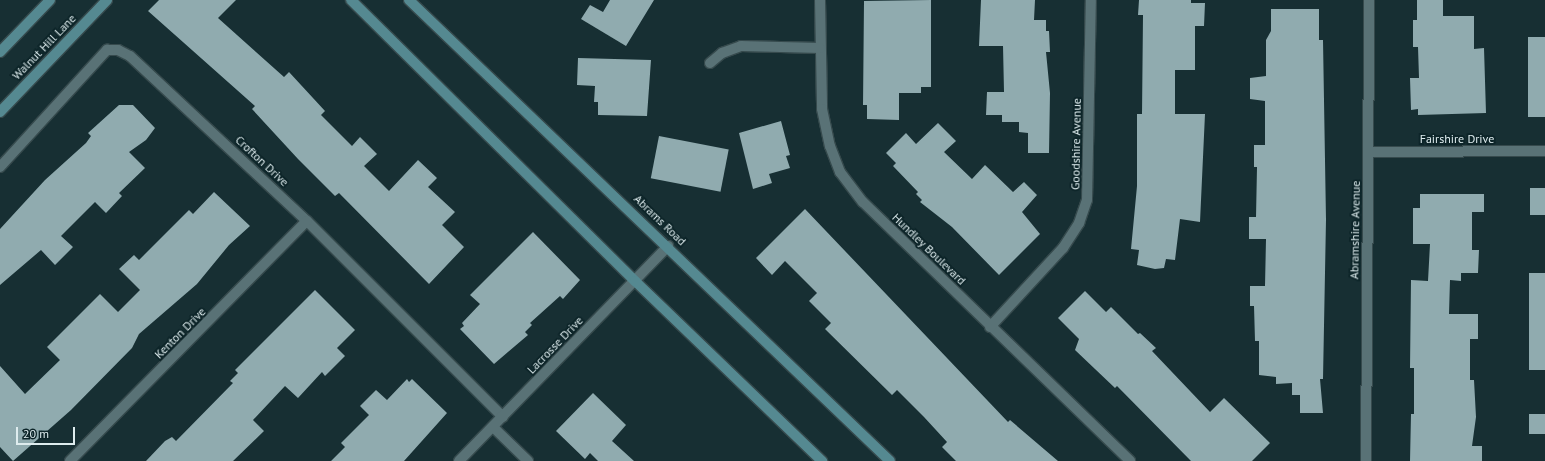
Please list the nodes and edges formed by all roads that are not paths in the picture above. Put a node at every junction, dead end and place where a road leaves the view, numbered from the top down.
1 (50, 0) edge
2 (107, 0) edge
3 (351, 0) edge
4 (409, 0) edge
5 (820, 0) edge
6 (1091, 0) edge
7 (1369, 0) edge
8 (820, 48) junction
9 (0, 52) edge
10 (710, 63) dead end
11 (0, 112) edge
12 (1545, 151) edge
13 (1368, 152) junction
14 (0, 167) edge
15 (307, 221) junction
16 (668, 246) junction
17 (635, 281) junction
18 (990, 327) junction
19 (503, 416) junction
20 (493, 427) junction
21 (70, 461) edge
22 (459, 461) edge
23 (528, 461) edge
24 (822, 461) edge
25 (890, 461) edge
26 (1130, 461) edge
27 (1366, 461) edge

1 - 9 main road
2 - 11 main road, Walnut Hill Lane
3 - 17 main road
4 - 16 main road, Abrams Road
5 - 8 street, Hundley Boulevard
6 - 18 street, Goodshire Avenue
7 - 13 street, Abramshire Avenue
8 - 10 street
8 - 18 street, Hundley Boulevard
12 - 13 street, Fairshire Drive
13 - 27 street, Abramshire Avenue
14 - 15 street, Crofton Drive
15 - 19 street, Crofton Drive
15 - 21 street, Kenton Drive
16 - 17 street, Lacrosse Drive
16 - 25 main road, Abrams Road
17 - 19 street, Lacrosse Drive
17 - 24 main road
18 - 26 street, Hundley Boulevard
19 - 20 street, Lacrosse Drive
20 - 22 street, Lacrosse Drive
20 - 23 street

